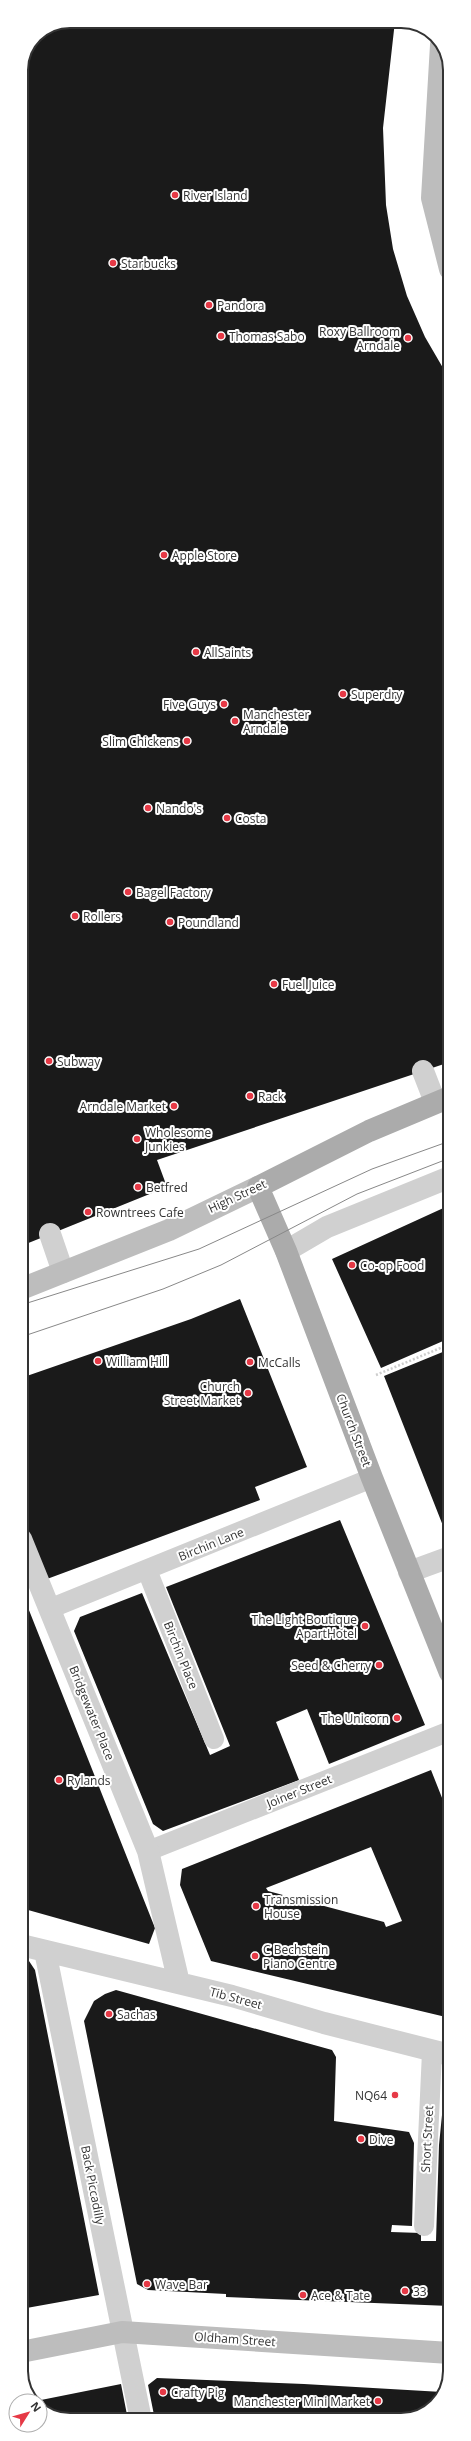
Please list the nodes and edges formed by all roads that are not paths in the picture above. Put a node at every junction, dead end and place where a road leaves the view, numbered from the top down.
1 (440, 55) edge
2 (443, 241) edge
3 (423, 1071) dead end
4 (442, 1099) edge
5 (443, 1180) edge
6 (258, 1187) junction
7 (50, 1234) dead end
8 (286, 1251) junction
9 (63, 1272) junction
10 (28, 1286) edge
11 (372, 1478) junction
12 (28, 1556) edge
13 (443, 1560) edge
14 (147, 1570) junction
15 (409, 1572) junction
16 (49, 1609) junction
17 (443, 1656) edge
18 (443, 1734) edge
19 (214, 1739) dead end
20 (148, 1851) junction
21 (28, 1947) edge
22 (45, 1951) junction
23 (180, 1983) junction
24 (441, 2053) edge
25 (424, 2226) dead end
26 (122, 2332) junction
27 (28, 2351) edge
28 (443, 2354) edge
29 (139, 2413) edge

1 - 2 street
3 - 4 street
4 - 6 main road, High Street
5 - 8 street
6 - 8 main road, Church Street
6 - 9 street, High Street
7 - 9 street
8 - 11 main road, Church Street
9 - 10 street, High Street
11 - 14 lane, Birchin Lane
11 - 15 main road, Church Street
12 - 16 street, Bridgewater Place
13 - 15 street
14 - 16 lane, Birchin Lane
14 - 19 lane, Birchin Place
15 - 17 main road, Church Street
16 - 20 street, Bridgewater Place
18 - 20 lane, Joiner Street
20 - 23 street, Bridgewater Place
21 - 22 street, Tib Street
22 - 23 street, Tib Street
22 - 26 street, Back Piccadilly
23 - 24 street, Tib Street
24 - 25 lane, Short Street
26 - 27 street, Oldham Street
26 - 28 street, Oldham Street
26 - 29 street, Back Piccadilly

